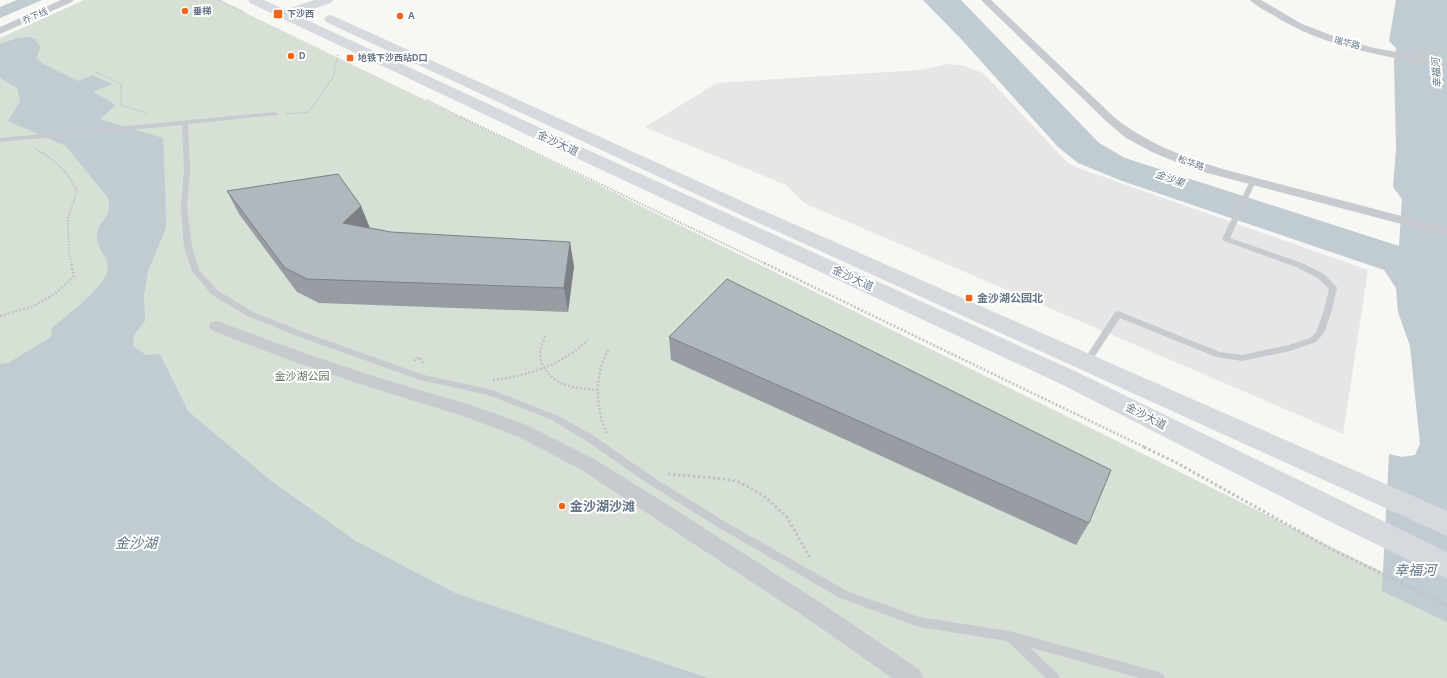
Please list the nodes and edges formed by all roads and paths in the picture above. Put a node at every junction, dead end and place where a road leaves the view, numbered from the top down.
1 (69, 0) edge
2 (219, 0) edge
3 (328, 0) edge
4 (986, 0) edge
5 (1255, 0) edge
6 (250, 7) edge
7 (293, 7) edge
8 (0, 31) edge
9 (339, 53) junction
10 (1447, 64) edge
11 (96, 72) dead end
12 (422, 98) dead end
13 (276, 114) joint
14 (186, 122) junction
15 (147, 125) junction
16 (16, 138) junction
17 (0, 140) edge
18 (1253, 181) junction
19 (1447, 232) edge
20 (0, 316) edge
21 (217, 326) dead end
22 (545, 336) dead end
23 (588, 340) dead end
24 (609, 349) dead end
25 (1086, 363) junction
26 (429, 368) dead end
27 (544, 368) junction
28 (400, 369) junction
29 (491, 380) dead end
30 (598, 390) junction
31 (609, 436) dead end
32 (667, 474) dead end
33 (1447, 524) edge
34 (1447, 566) edge
35 (810, 576) junction
36 (1447, 605) edge
37 (1009, 636) junction
38 (912, 678) edge
39 (1054, 678) edge
40 (1159, 678) edge

1 - 8 street, 乔下线
2 - 6 path
3 - 7 main road
4 - 18 street, 松华路
5 - 10 street, 瑞华路
6 - 7 main road, 金沙大道
7 - 9 main road, 金沙大道
7 - 25 main road, 金沙大道
9 - 13 path
9 - 34 main road, 金沙大道
11 - 15 path
12 - 36 path
13 - 14 lane
14 - 15 lane
14 - 28 lane
15 - 16 lane
16 - 17 lane
16 - 20 path
18 - 19 street, 松华路
18 - 25 lane
21 - 38 street
22 - 27 path
23 - 27 path
24 - 30 path
25 - 33 main road, 金沙大道
26 - 28 path
27 - 29 path
27 - 30 path
28 - 35 lane
30 - 31 path
32 - 35 path
35 - 37 lane
37 - 39 lane
37 - 40 lane

